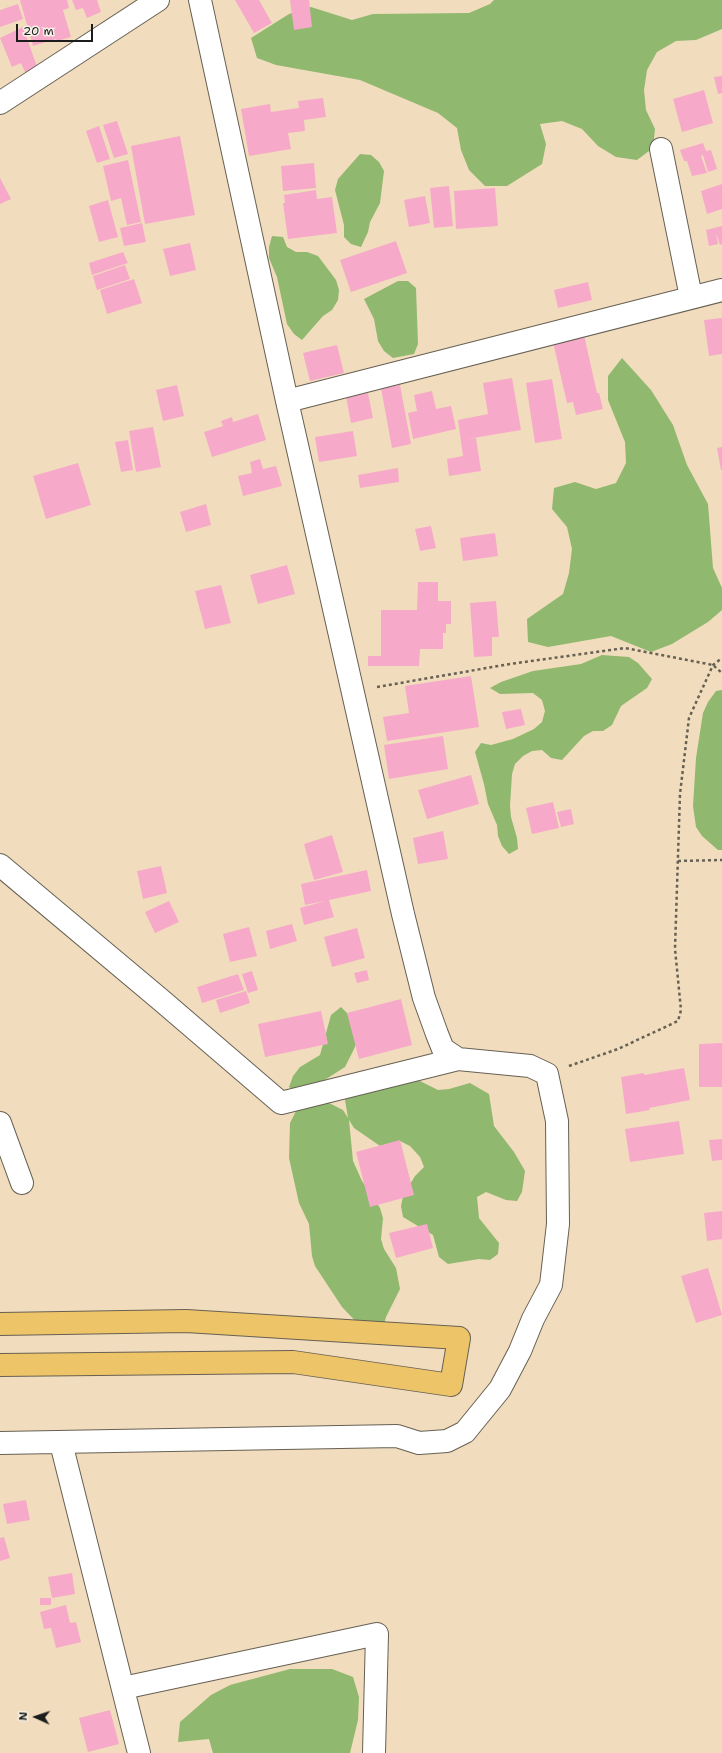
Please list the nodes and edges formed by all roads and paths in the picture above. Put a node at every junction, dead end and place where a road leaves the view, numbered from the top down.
1 (158, 0) edge
2 (200, 0) edge
3 (0, 103) edge
4 (661, 149) dead end
5 (722, 290) edge
6 (691, 297) junction
7 (287, 400) junction
8 (722, 658) edge
9 (713, 665) junction
10 (722, 673) edge
11 (352, 691) junction
12 (722, 860) edge
13 (678, 861) junction
14 (0, 865) edge
15 (458, 1059) junction
16 (547, 1074) junction
17 (0, 1123) edge
18 (22, 1183) dead end
19 (0, 1324) edge
20 (0, 1365) edge
21 (0, 1443) edge
22 (61, 1443) junction
23 (123, 1688) junction
24 (139, 1753) edge
25 (374, 1753) edge

1 - 3 street
2 - 7 street
4 - 6 street
5 - 6 street
6 - 7 street
7 - 11 street
8 - 9 path
9 - 10 path
9 - 11 path
9 - 13 path
11 - 15 street
12 - 13 path
13 - 16 path
14 - 15 street
15 - 16 street
16 - 22 street
17 - 18 street
19 - 20 highway
21 - 22 street
22 - 23 street
23 - 24 street
23 - 25 street

